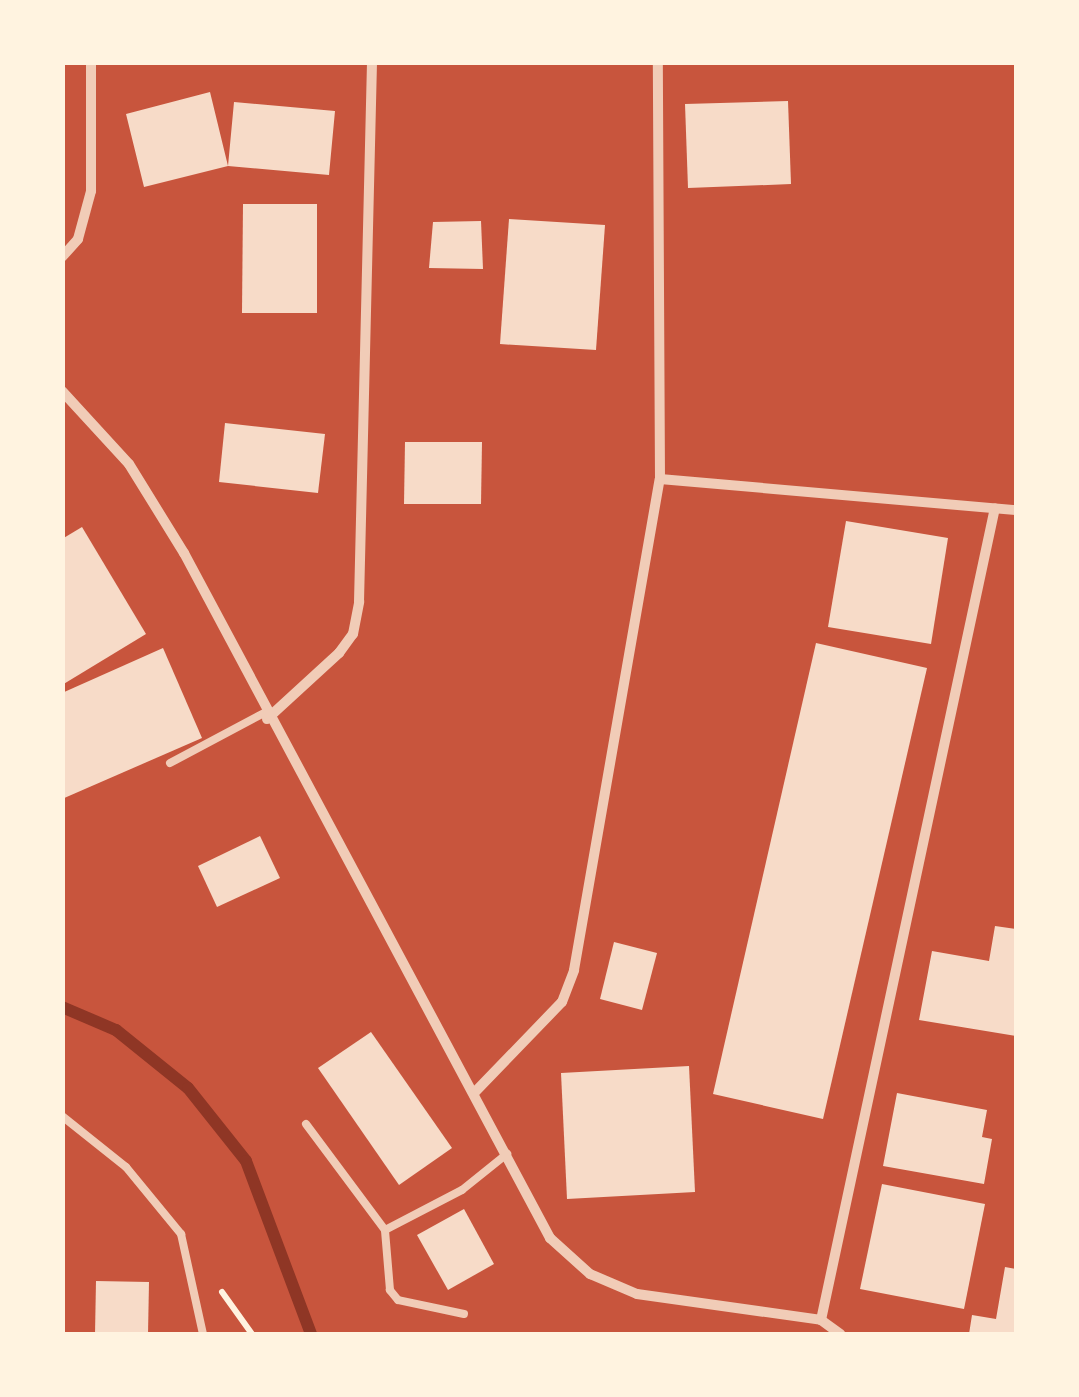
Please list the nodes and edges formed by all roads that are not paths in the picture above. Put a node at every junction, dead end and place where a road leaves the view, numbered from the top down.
1 (91, 62) edge
2 (372, 62) edge
3 (658, 62) edge
4 (62, 257) edge
5 (62, 390) edge
6 (660, 479) junction
7 (995, 508) junction
8 (1016, 510) edge
9 (266, 716) junction
10 (170, 762) dead end
11 (475, 1092) junction
12 (62, 1116) edge
13 (306, 1124) dead end
14 (507, 1154) junction
15 (385, 1230) junction
16 (464, 1314) dead end
17 (820, 1320) junction
18 (203, 1334) edge
19 (840, 1334) edge

1 - 4 street
2 - 9 street
3 - 6 street
5 - 9 street
6 - 7 street
6 - 11 street
7 - 8 street
7 - 17 street
9 - 10 lane
9 - 11 street
11 - 14 street
12 - 18 lane
13 - 15 lane
14 - 15 lane
14 - 17 street
15 - 16 lane
17 - 19 street

